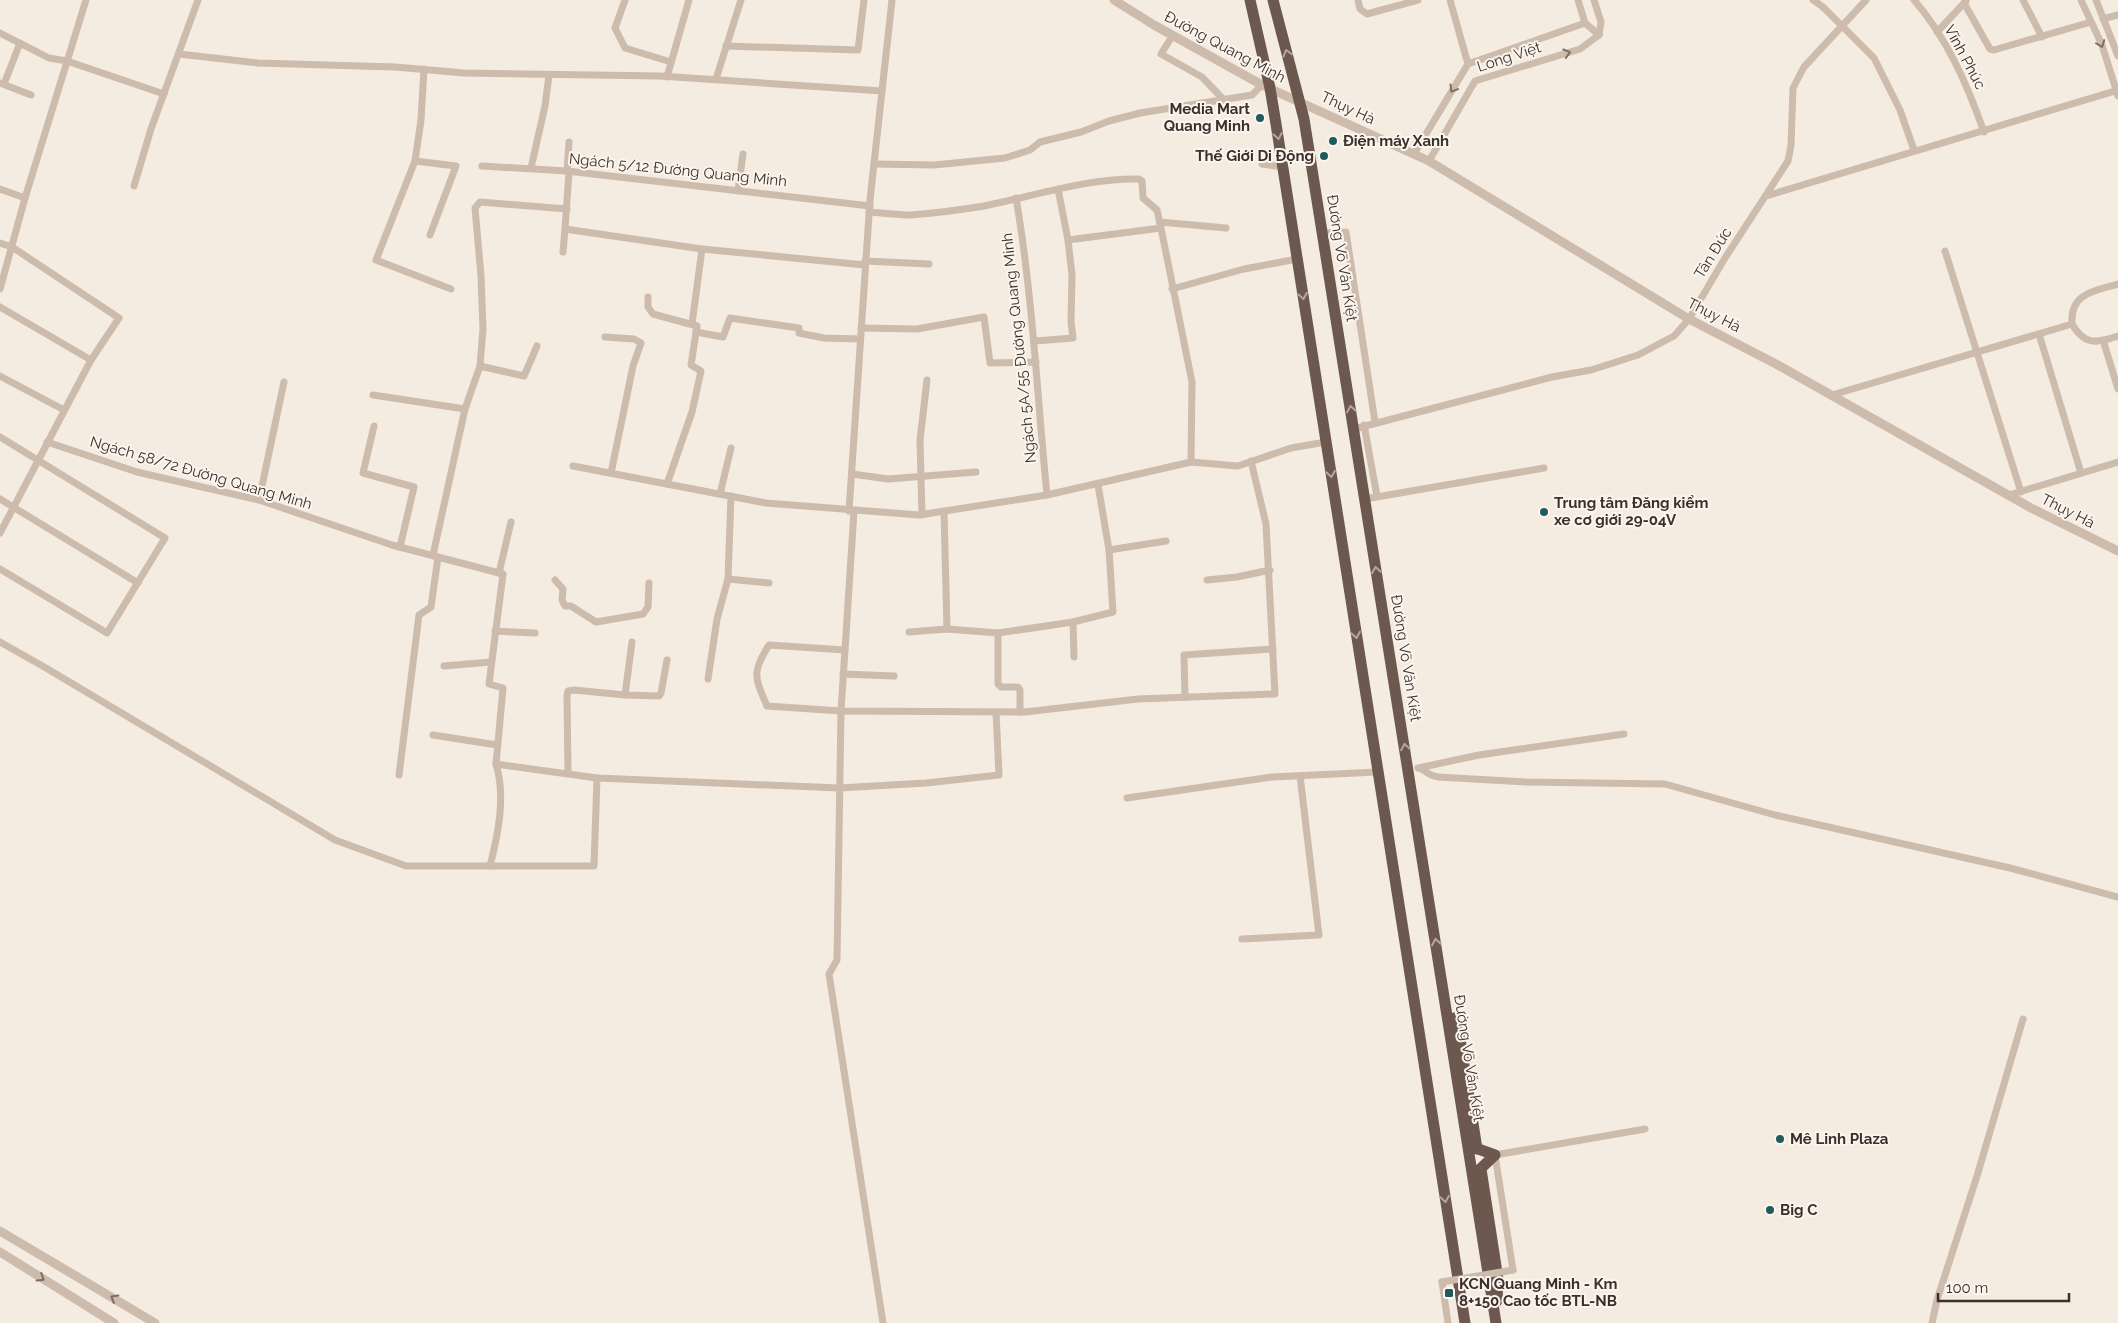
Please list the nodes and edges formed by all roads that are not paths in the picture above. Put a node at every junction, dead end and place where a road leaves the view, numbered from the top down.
1 (86, 0) edge
2 (198, 0) edge
3 (625, 0) edge
4 (689, 0) edge
5 (741, 0) edge
6 (864, 0) edge
7 (892, 0) edge
8 (1114, 0) edge
9 (1250, 0) edge
10 (1273, 0) edge
11 (1358, 0) edge
12 (1418, 0) edge
13 (1450, 0) edge
14 (1578, 0) edge
15 (1594, 0) edge
16 (1813, 0) edge
17 (1866, 0) edge
18 (1914, 0) edge
19 (2023, 0) edge
20 (2081, 0) edge
21 (2096, 0) edge
22 (1965, 2) edge
23 (2118, 15) edge
24 (2103, 19) junction
25 (2091, 22) junction
26 (1585, 23) junction
27 (1842, 26) junction
28 (1937, 32) junction
29 (0, 33) edge
30 (1173, 35) junction
31 (1599, 35) junction
32 (2042, 37) junction
33 (20, 43) junction
34 (726, 46) junction
35 (179, 54) junction
36 (2118, 56) edge
37 (67, 61) junction
38 (671, 62) junction
39 (1468, 64) junction
40 (424, 69) junction
41 (549, 75) junction
42 (667, 77) junction
43 (716, 79) junction
44 (2, 84) edge
45 (1266, 86) junction
46 (882, 91) junction
47 (2118, 92) edge
48 (164, 94) junction
49 (31, 95) dead end
50 (1224, 100) junction
51 (1299, 100) junction
52 (1984, 132) junction
53 (569, 142) dead end
54 (1914, 150) junction
55 (743, 154) dead end
56 (1414, 154) junction
57 (416, 161) junction
58 (1429, 161) junction
59 (874, 164) junction
60 (1262, 164) dead end
61 (482, 166) dead end
62 (1283, 167) junction
63 (531, 168) junction
64 (568, 172) junction
65 (134, 186) dead end
66 (0, 189) edge
67 (1058, 189) junction
68 (738, 190) junction
69 (1766, 196) junction
70 (25, 198) junction
71 (1016, 198) junction
72 (567, 209) junction
73 (869, 209) junction
74 (1160, 225) junction
75 (1226, 228) dead end
76 (565, 229) junction
77 (1323, 233) junction
78 (430, 235) dead end
79 (1068, 240) junction
80 (0, 243) edge
81 (12, 247) junction
82 (702, 249) junction
83 (1945, 251) dead end
84 (563, 252) dead end
85 (1297, 259) junction
86 (865, 263) junction
87 (929, 264) dead end
88 (2118, 284) edge
89 (0, 289) edge
90 (451, 289) dead end
91 (1172, 289) junction
92 (648, 297) dead end
93 (0, 307) edge
94 (1689, 319) junction
95 (692, 324) junction
96 (2072, 324) junction
97 (861, 328) junction
98 (696, 332) junction
99 (2039, 334) junction
100 (2118, 336) edge
101 (605, 337) dead end
102 (860, 339) junction
103 (2103, 340) junction
104 (1035, 341) junction
105 (536, 346) dead end
106 (1976, 352) junction
107 (92, 360) junction
108 (1036, 362) junction
109 (480, 366) junction
110 (0, 376) edge
111 (927, 380) dead end
112 (284, 382) dead end
113 (2118, 389) edge
114 (373, 395) dead end
115 (1832, 395) junction
116 (465, 409) junction
117 (64, 410) junction
118 (1375, 422) junction
119 (374, 426) dead end
120 (1359, 427) junction
121 (0, 437) edge
122 (47, 442) junction
123 (1326, 442) junction
124 (731, 448) dead end
125 (37, 460) junction
126 (1251, 461) junction
127 (1191, 462) junction
128 (2118, 462) edge
129 (573, 466) dead end
130 (1544, 468) dead end
131 (976, 472) dead end
132 (611, 473) junction
133 (2082, 473) junction
134 (852, 474) junction
135 (920, 477) junction
136 (667, 484) junction
137 (1098, 484) junction
138 (2021, 492) junction
139 (720, 494) junction
140 (1047, 495) junction
141 (2009, 495) junction
142 (731, 496) junction
143 (1371, 498) junction
144 (0, 500) edge
145 (259, 500) junction
146 (13, 508) junction
147 (852, 511) junction
148 (944, 511) junction
149 (922, 515) junction
150 (511, 522) dead end
151 (0, 533) edge
152 (1166, 541) dead end
153 (400, 547) junction
154 (1109, 550) junction
155 (2118, 551) edge
156 (436, 556) junction
157 (0, 569) edge
158 (1270, 570) junction
159 (499, 573) junction
160 (728, 579) junction
161 (554, 580) dead end
162 (1207, 580) dead end
163 (138, 583) junction
164 (649, 583) dead end
165 (769, 583) dead end
166 (1074, 622) junction
167 (947, 629) junction
168 (495, 631) junction
169 (909, 632) dead end
170 (536, 633) dead end
171 (998, 633) junction
172 (0, 642) edge
173 (632, 642) dead end
174 (845, 650) junction
175 (1273, 650) junction
176 (1074, 657) dead end
177 (667, 660) dead end
178 (491, 662) junction
179 (444, 666) dead end
180 (843, 674) junction
181 (894, 676) dead end
182 (708, 679) dead end
183 (625, 695) junction
184 (1186, 697) junction
185 (840, 712) junction
186 (996, 712) junction
187 (1020, 712) junction
188 (1624, 734) dead end
189 (433, 735) dead end
190 (497, 745) junction
191 (496, 764) junction
192 (1420, 768) junction
193 (1408, 769) junction
194 (1377, 772) junction
195 (568, 773) junction
196 (399, 775) dead end
197 (1300, 776) junction
198 (597, 778) junction
199 (839, 788) junction
200 (1127, 798) dead end
201 (490, 866) junction
202 (2118, 897) edge
203 (1242, 939) dead end
204 (2023, 1019) dead end
205 (1645, 1129) dead end
206 (1473, 1147) junction
207 (1495, 1155) junction
208 (1477, 1172) junction
209 (0, 1230) edge
210 (0, 1252) edge
211 (1495, 1322) edge
212 (114, 1323) edge
213 (156, 1323) edge
214 (883, 1323) edge
215 (1448, 1323) edge
216 (1465, 1323) edge
217 (1932, 1323) edge

1 - 37 street
2 - 35 street
3 - 38 street
4 - 38 street
5 - 34 street
6 - 34 street
7 - 46 street
8 - 30 street, Đường Quang Minh
9 - 45 highway
51 -> 10 highway, Đường Võ Văn Kiệt
11 - 12 street
13 - 39 street
14 - 26 street
15 - 31 street
16 - 27 street
17 - 27 street, Tân Đức
18 - 28 street, Vĩnh Phúc
19 - 32 street
20 - 25 street
21 - 24 street
22 - 28 street
22 - 32 street
23 - 24 street
24 - 36 street
25 - 32 street
25 -> 47 street
26 - 31 street
26 - 39 street, Long Việt
27 - 54 street
27 - 69 street, Tân Đức
28 - 52 street, Vĩnh Phúc
29 - 33 street
30 - 45 street, Đường Quang Minh
30 - 50 street
58 -> 31 street, Long Việt
33 - 37 street
33 - 44 street
34 - 43 street
35 - 40 street
35 - 48 street
37 - 48 street
37 - 70 street
38 - 42 street
39 -> 56 street, Long Việt
40 - 41 street
40 - 57 street
41 - 42 street
41 - 63 street
42 - 43 street
43 - 46 street
44 - 49 street
45 - 50 street
45 - 51 street, Đường Quang Minh
45 -> 62 highway
46 - 59 street
47 - 52 street
48 - 65 street
50 - 59 street
51 - 56 street, Thụy Hà
51 - 77 highway, Đường Võ Văn Kiệt
52 - 54 street
53 - 64 street
54 - 69 street
55 - 68 street
56 - 58 street, Thụy Hà
57 - 78 street
57 - 90 street
58 - 94 street, Thụy Hà
59 - 73 street
60 - 62 street
61 - 63 street, Ngách 5/12 Đường Quang Minh
62 - 85 highway
63 - 64 street, Ngách 5/12 Đường Quang Minh
64 - 68 street, Ngách 5/12 Đường Quang Minh
64 - 72 street
66 - 70 street
67 - 71 street, Ngách 5/12 Đường Quang Minh
67 - 74 street, Ngách 5/12 Đường Quang Minh
67 - 79 street
68 - 73 street, Ngách 5/12 Đường Quang Minh
69 - 94 street, Tân Đức
70 - 81 street
71 - 73 street, Ngách 5/12 Đường Quang Minh
71 - 104 street, Ngách 5A/55 Đường Quang Minh
72 - 76 street
72 - 109 street
73 - 86 street
74 - 75 street
74 - 79 street
74 - 91 street
76 - 82 street
76 - 84 street
77 - 118 street
120 -> 77 highway, Đường Võ Văn Kiệt
79 - 104 street
80 - 81 street
81 - 89 street
81 - 107 street
82 - 86 street
82 - 95 street
83 - 106 street
85 - 91 street
85 -> 123 highway
86 - 87 street
86 - 97 street
88 - 96 street
91 - 127 street
92 - 95 street
93 - 107 street
94 - 115 street, Thụy Hà
94 - 118 street, Tân Đức
95 - 98 street
96 - 99 street
96 - 103 street
97 - 102 street
97 - 108 street
98 - 102 street
98 - 136 street
99 - 106 street
99 - 133 street
100 - 103 street
101 - 132 street
102 - 134 street
103 - 113 street
104 - 108 street, Ngách 5A/55 Đường Quang Minh
105 - 109 street
106 - 115 street
106 - 138 street
107 - 117 street
108 - 140 street, Ngách 5A/55 Đường Quang Minh
109 - 116 street
110 - 117 street
111 - 135 street
112 - 145 street
114 - 116 street
115 - 141 street, Thụy Hà
116 - 156 street
117 - 122 street
118 - 120 street, Tân Đức
119 - 153 street
120 - 143 highway, Đường Võ Văn Kiệt
121 - 125 street
122 - 125 street
122 - 145 street, Ngách 58/72 Đường Quang Minh
123 - 126 street
123 -> 194 highway
124 - 139 street
125 - 146 street
125 - 163 street
126 - 127 street
126 - 158 street
127 - 137 street
128 - 133 street
129 - 132 street
130 - 143 street
131 - 135 street
132 - 136 street
133 - 138 street
134 - 135 street
134 - 147 street
135 - 149 street
136 - 139 street
137 - 140 street
137 - 154 street
138 - 141 street
139 - 142 street
140 - 148 street
141 - 155 street, Thụy Hà
142 - 147 street
142 - 160 street
193 -> 143 highway, Đường Võ Văn Kiệt
144 - 146 street
145 - 153 street, Ngách 58/72 Đường Quang Minh
146 - 151 street
146 - 163 street
147 - 149 street
147 - 174 street
148 - 149 street
148 - 167 street
150 - 159 street
152 - 154 street
153 - 156 street, Ngách 58/72 Đường Quang Minh
154 - 166 street
156 - 159 street, Ngách 58/72 Đường Quang Minh
156 - 196 street
157 - 163 street
158 - 162 street
158 - 175 street
159 - 168 street
160 - 165 street
160 - 182 street
161 - 164 street
166 - 171 street
166 - 176 street
167 - 169 street
167 - 171 street
168 - 170 street
168 - 178 street
171 - 187 street
172 - 201 street
173 - 183 street
174 - 180 street
174 - 185 street
175 - 184 street
175 - 184 street
177 - 183 street
178 - 179 street
178 - 190 street
180 - 181 street
180 - 185 street
183 - 195 street
184 - 187 street
185 - 186 street
185 - 199 street
186 - 187 street
186 - 199 street
188 - 192 street
189 - 190 street
190 - 191 street
191 - 195 street
191 - 201 street
192 - 193 street
192 - 202 street
206 -> 193 highway, Đường Võ Văn Kiệt
194 - 197 street
194 -> 216 highway
195 - 198 street
197 - 200 street
197 - 203 street
198 - 199 street
198 - 201 street
199 - 214 street
204 - 217 street
205 - 207 street
206 - 207 highway
206 - 208 highway, Đường Võ Văn Kiệt
207 - 208 highway
207 - 215 street, bridge
208 - 211 highway, Đường Võ Văn Kiệt
213 -> 209 street
210 -> 212 street

